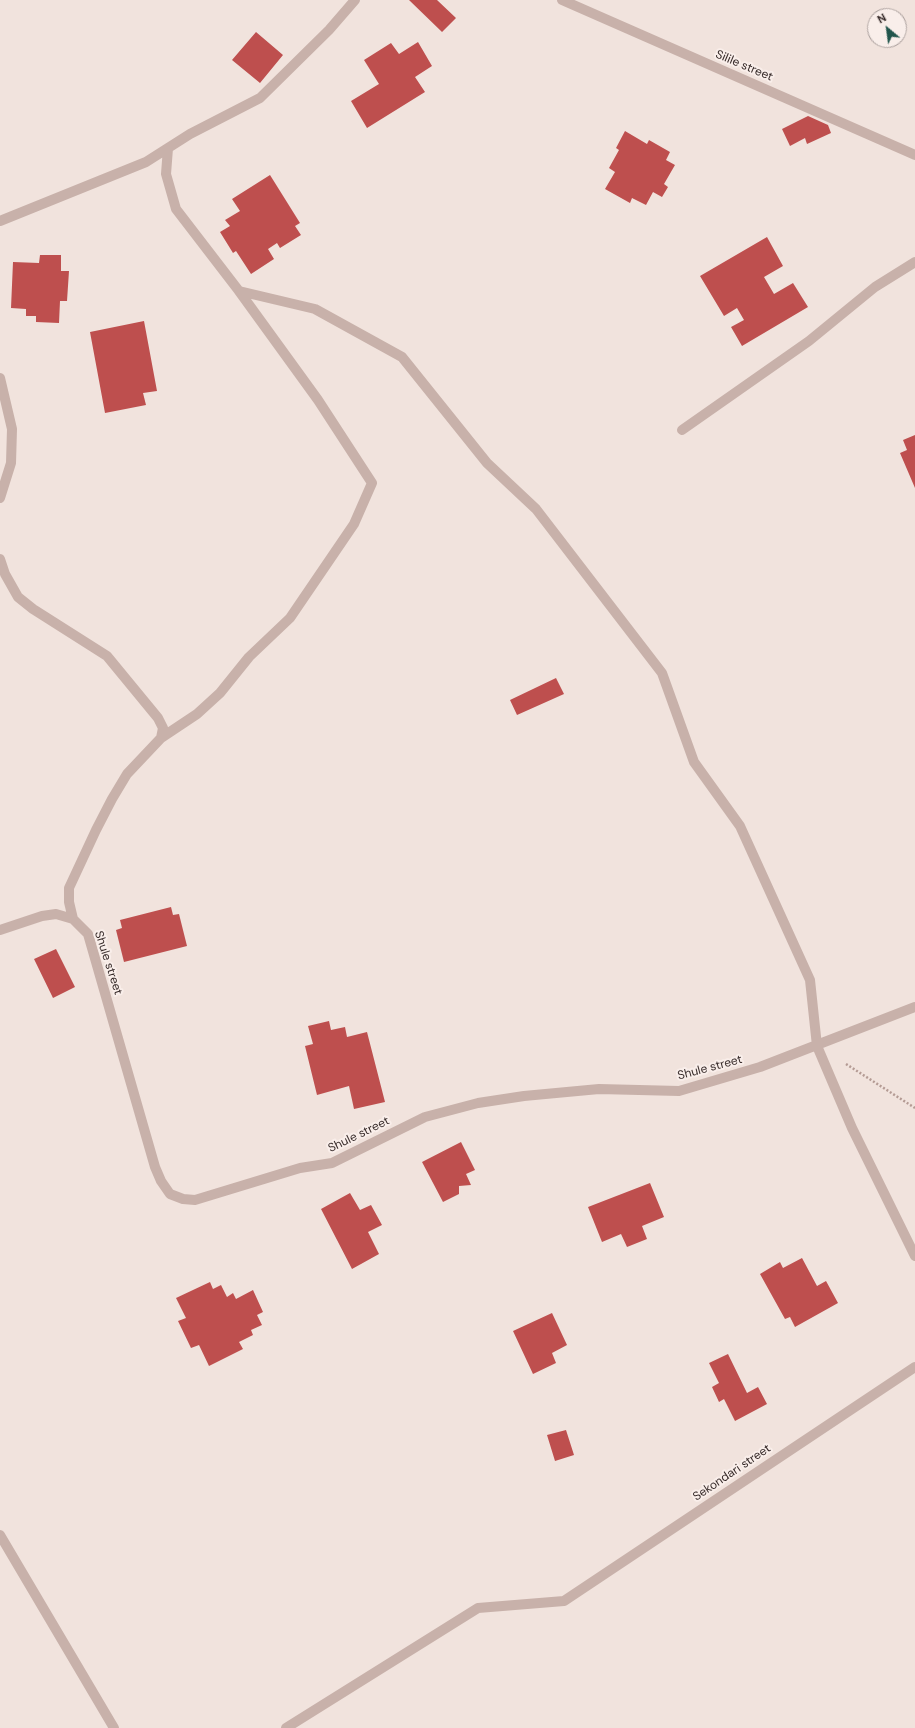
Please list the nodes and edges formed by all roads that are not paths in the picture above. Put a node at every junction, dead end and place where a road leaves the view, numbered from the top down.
1 (355, 0) edge
2 (562, 0) edge
3 (168, 148) junction
4 (915, 155) edge
5 (0, 221) edge
6 (915, 262) edge
7 (239, 291) junction
8 (0, 378) edge
9 (682, 430) dead end
10 (0, 498) edge
11 (0, 559) edge
12 (161, 738) junction
13 (73, 919) junction
14 (0, 930) edge
15 (915, 1008) edge
16 (816, 1046) junction
17 (915, 1256) edge
18 (915, 1367) edge
19 (0, 1535) edge
20 (114, 1728) edge
21 (286, 1728) edge

1 - 3 street
2 - 4 street, Silile street
3 - 5 street
3 - 7 street
6 - 9 street
7 - 12 street
7 - 16 street
8 - 10 street
11 - 12 street
12 - 13 street
13 - 14 street
13 - 16 street, Shule street
15 - 16 street, Shule street
16 - 17 street
18 - 21 street, Sekondari street
19 - 20 street

